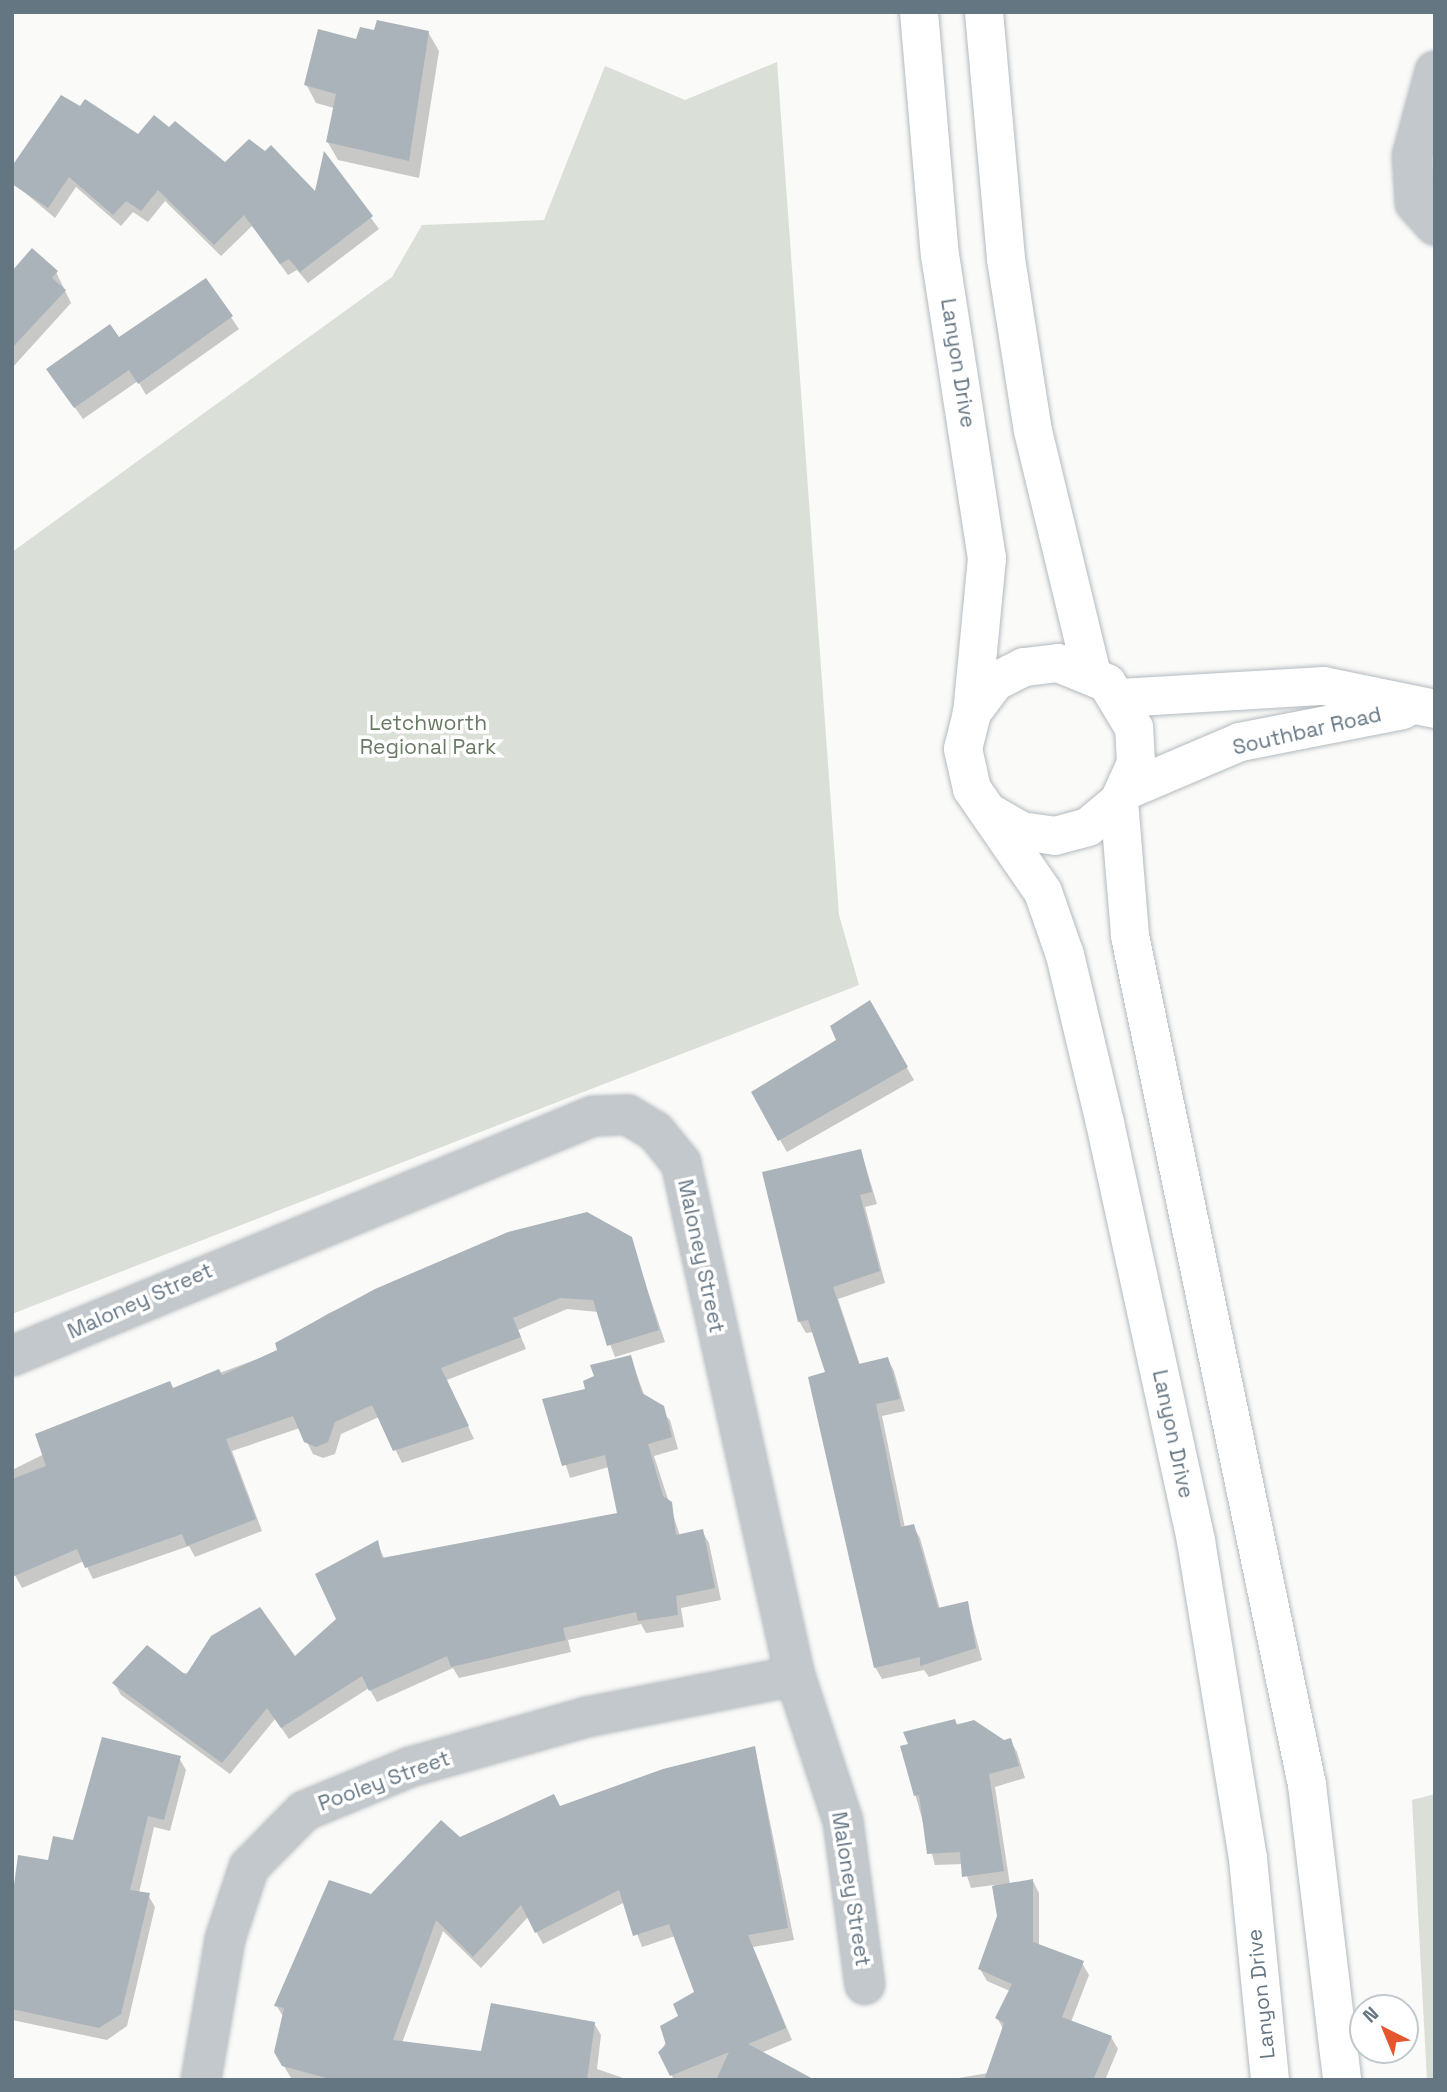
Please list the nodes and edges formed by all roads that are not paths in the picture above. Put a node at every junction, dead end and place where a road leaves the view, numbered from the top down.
1 (919, 12) edge
2 (984, 12) edge
3 (1435, 71) edge
4 (1435, 225) edge
5 (1106, 686) junction
6 (1423, 709) edge
7 (972, 713) junction
8 (1122, 796) junction
9 (990, 813) junction
10 (12, 1356) edge
11 (795, 1676) junction
12 (866, 1985) dead end
13 (201, 2080) edge
14 (1270, 2080) edge
15 (1342, 2080) edge

1 - 7 main road, Lanyon Drive
2 - 5 main road
3 - 4 street
5 - 6 main road, Southbar Road
5 - 7 main road
5 - 8 main road
6 - 8 main road, Southbar Road
7 - 9 main road
8 - 9 main road
8 - 15 main road
9 - 14 main road, Lanyon Drive
10 - 11 street, Maloney Street
11 - 12 street, Maloney Street
11 - 13 street, Pooley Street

